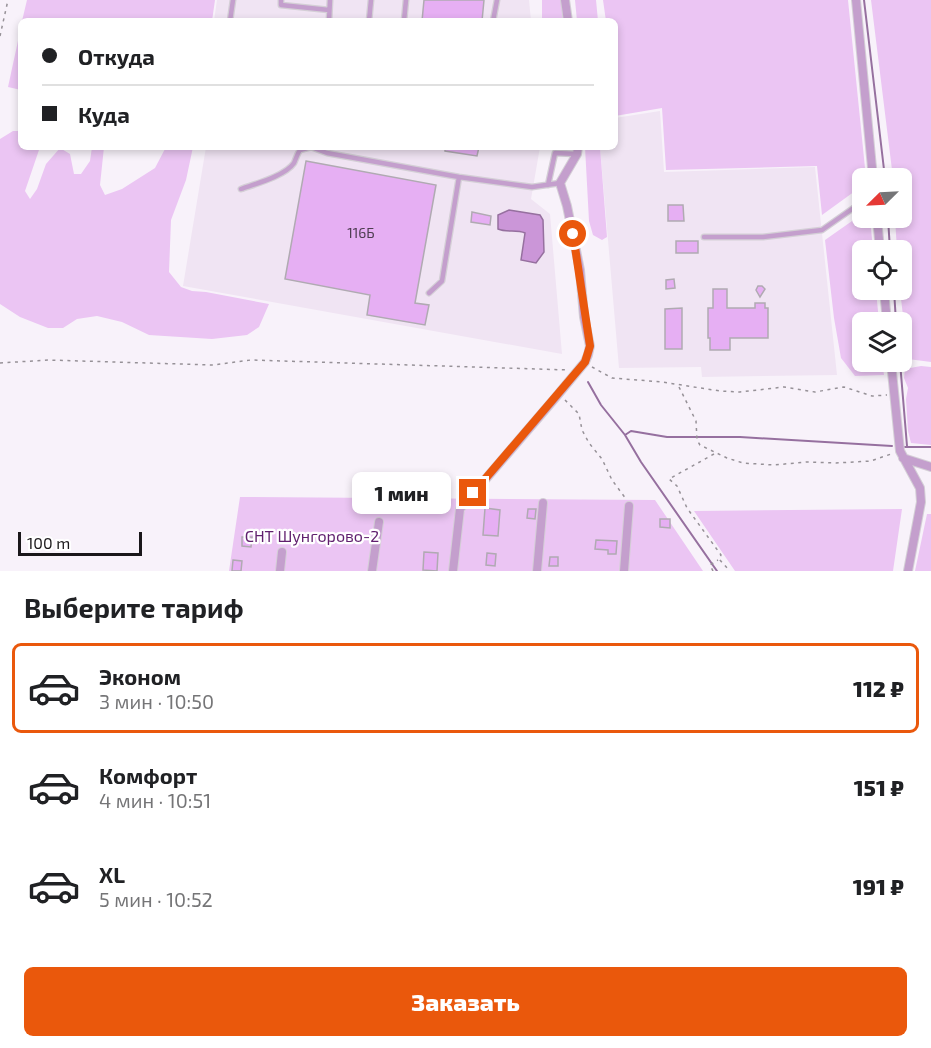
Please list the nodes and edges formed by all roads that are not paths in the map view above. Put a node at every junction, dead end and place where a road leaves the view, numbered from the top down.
1 (233, 0) edge
2 (281, 0) edge
3 (330, 0) edge
4 (371, 0) edge
5 (406, 0) edge
6 (497, 0) edge
7 (565, 0) edge
8 (856, 0) edge
9 (329, 10) junction
10 (230, 18) edge
11 (329, 18) edge
12 (369, 18) edge
13 (404, 18) edge
14 (494, 18) edge
15 (568, 18) edge
16 (300, 150) edge
17 (319, 150) edge
18 (578, 151) edge
19 (872, 168) edge
20 (459, 177) junction
21 (560, 183) junction
22 (548, 185) junction
23 (241, 189) dead end
24 (852, 209) edge
25 (704, 237) dead end
26 (429, 293) dead end
27 (892, 372) edge
28 (902, 454) junction
29 (931, 467) edge
30 (543, 503) dead end
31 (629, 506) road end
32 (379, 522) dead end
33 (282, 552) dead end
34 (280, 571) edge
35 (372, 571) edge
36 (453, 571) edge
37 (537, 571) edge
38 (624, 571) edge
39 (908, 571) edge

1 - 10 lane
2 - 9 lane
3 - 9 lane
4 - 12 lane
5 - 13 lane
6 - 14 lane
7 - 15 street
8 - 19 street
9 - 11 lane
16 - 23 lane
17 - 20 lane
18 - 21 street
18 - 22 lane
20 - 22 lane
20 - 26 lane
21 - 22 lane
21 - 36 street
24 - 25 lane
27 - 28 street
28 - 29 street
28 - 39 street
30 - 37 street
31 - 38 street
32 - 35 street
33 - 34 street

